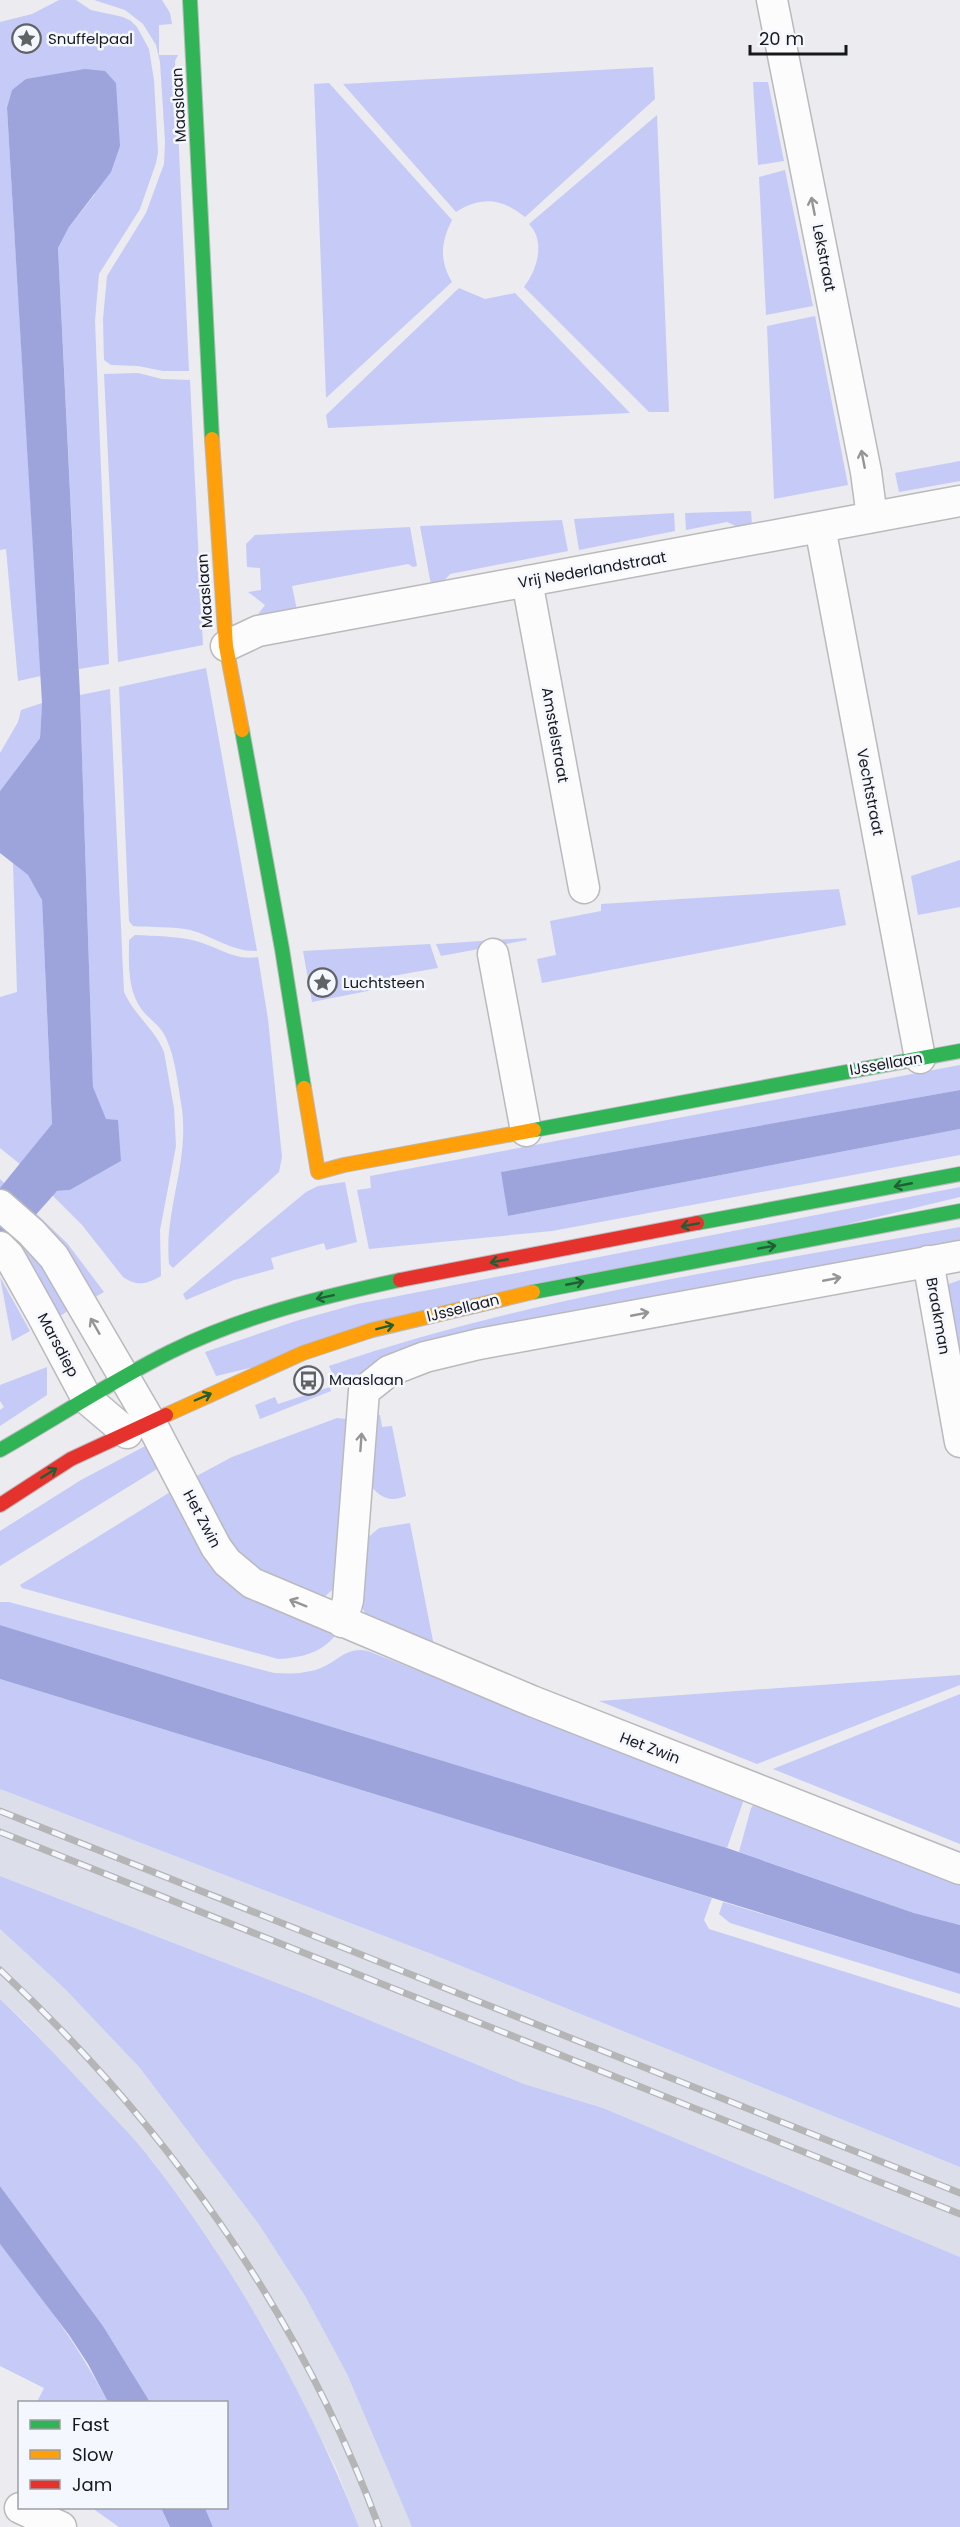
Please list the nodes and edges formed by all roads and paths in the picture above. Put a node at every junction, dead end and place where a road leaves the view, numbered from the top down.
1 (190, 0) edge
2 (772, 0) edge
3 (960, 501) edge
4 (872, 517) junction
5 (820, 526) junction
6 (527, 581) junction
7 (226, 646) junction
8 (584, 888) dead end
9 (493, 954) dead end
10 (960, 1051) edge
11 (920, 1058) junction
12 (526, 1131) junction
13 (318, 1172) joint
14 (960, 1174) edge
15 (0, 1205) edge
16 (960, 1212) edge
17 (4, 1251) edge
18 (960, 1256) edge
19 (928, 1261) junction
20 (123, 1378) junction
21 (87, 1399) junction
22 (139, 1428) junction
23 (960, 1442) edge
24 (0, 1450) edge
25 (0, 1505) edge
26 (347, 1624) junction
27 (960, 1869) edge
28 (0, 2498) edge
29 (18, 2506) edge
30 (24, 2509) edge
31 (61, 2527) edge

1 - 7 main road, Maaslaan
4 -> 2 street, Lekstraat
3 - 4 street, Vrij Nederlandstraat
4 - 5 street, Vrij Nederlandstraat
5 - 6 street, Vrij Nederlandstraat
5 - 11 street, Vechtstraat
6 - 7 street, Vrij Nederlandstraat
6 - 8 street, Amstelstraat
7 - 13 main road, Maaslaan
9 - 12 street
10 - 11 main road, IJssellaan
11 - 12 main road, IJssellaan
12 - 13 main road, IJssellaan
14 -> 20 main road
20 -> 15 street
22 -> 16 main road, IJssellaan
17 - 21 street, Marsdiep
18 - 19 street
19 - 23 street, Braakman
26 -> 19 street
20 - 21 main road
20 - 22 street, Het Zwin
21 - 22 street, Marsdiep
21 - 24 main road
25 -> 22 main road, IJssellaan
26 -> 22 street, Het Zwin
26 - 27 street, Het Zwin
28 - 29 street
30 - 31 street

